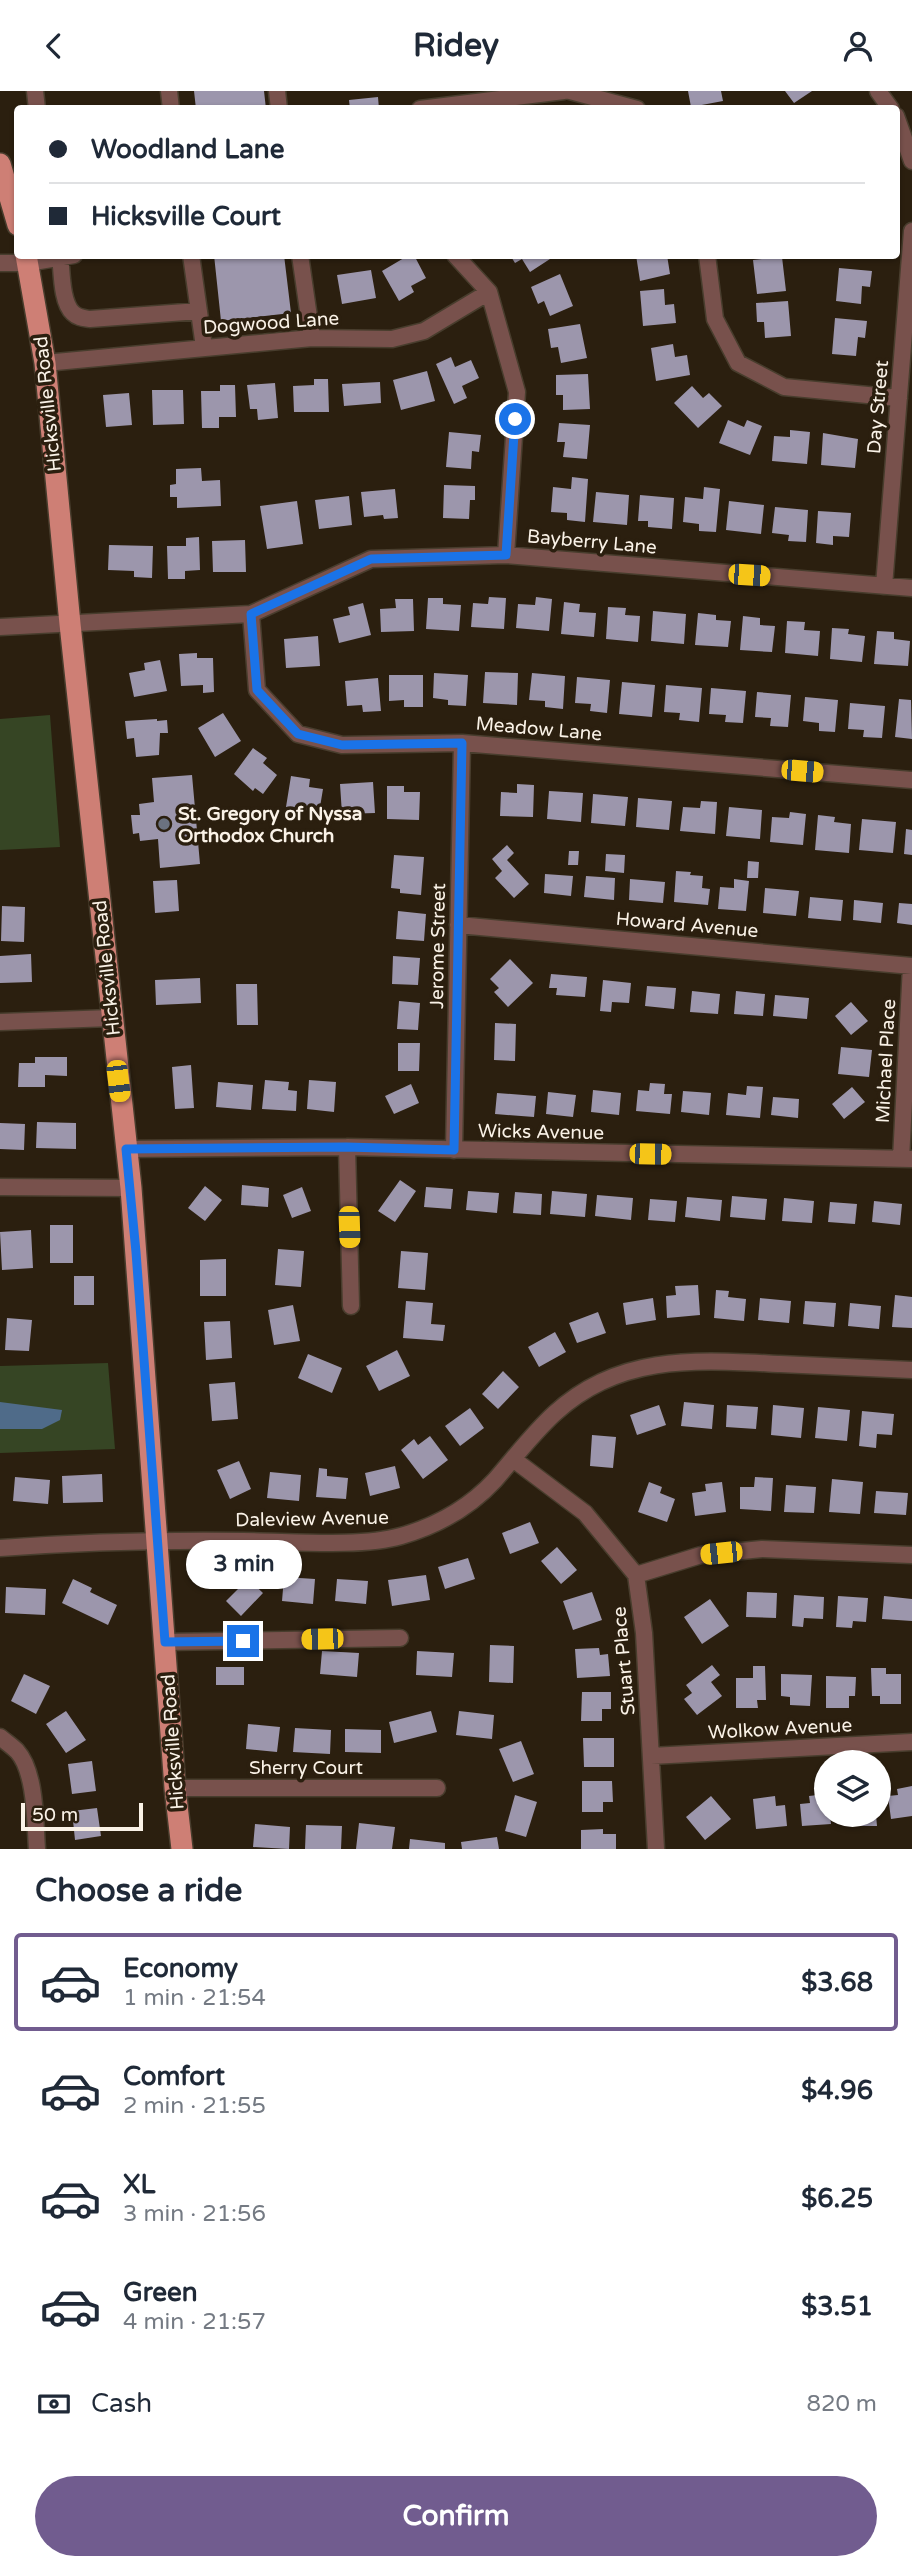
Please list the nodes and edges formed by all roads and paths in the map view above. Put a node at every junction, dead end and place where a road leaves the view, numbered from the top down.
1 (564, 91) edge
2 (570, 91) edge
3 (451, 105) edge
4 (622, 105) edge
5 (900, 127) edge
6 (912, 160) edge
7 (0, 164) edge
8 (14, 211) edge
9 (912, 231) edge
10 (27, 259) edge
11 (65, 259) edge
12 (192, 259) edge
13 (301, 259) edge
14 (459, 259) edge
15 (708, 259) edge
16 (0, 263) edge
17 (489, 292) junction
18 (199, 311) junction
19 (312, 338) junction
20 (204, 347) junction
21 (45, 363) junction
22 (899, 398) junction
23 (506, 555) junction
24 (884, 586) junction
25 (912, 588) edge
26 (251, 614) junction
27 (70, 624) junction
28 (0, 627) edge
29 (462, 743) junction
30 (912, 780) edge
31 (458, 925) junction
32 (912, 966) edge
33 (111, 1018) junction
34 (0, 1022) edge
35 (346, 1147) junction
36 (126, 1149) junction
37 (454, 1150) junction
38 (907, 1159) edge
39 (0, 1187) edge
40 (131, 1188) junction
41 (351, 1306) dead end
42 (912, 1370) edge
43 (513, 1459) junction
44 (157, 1540) junction
45 (0, 1548) edge
46 (912, 1555) edge
47 (636, 1575) junction
48 (400, 1638) dead end
49 (165, 1642) junction
50 (0, 1737) edge
51 (912, 1742) edge
52 (651, 1756) junction
53 (175, 1788) junction
54 (437, 1788) dead end
55 (37, 1849) edge
56 (182, 1849) edge
57 (656, 1849) edge

1 - 3 street
2 - 4 street
5 - 6 street
7 - 8 main road
9 - 22 street, Day Street
10 - 16 street
10 - 21 main road, Hicksville Road
11 - 18 street
12 - 18 street
13 - 19 street
14 - 17 street
15 - 22 street
17 - 19 street, Dogwood Lane
17 - 23 street
18 - 20 street
19 - 20 street, Dogwood Lane
20 - 21 street, Dogwood Lane
21 - 27 main road, Hicksville Road
22 - 24 street, Day Street
23 - 24 street, Bayberry Lane
23 - 26 street, Bayberry Lane
24 - 25 street, Bayberry Lane
26 - 27 street, Bayberry Lane
26 - 29 street, Meadow Lane
27 - 28 street, Bayberry Lane
27 - 33 main road, Hicksville Road
29 - 30 street, Meadow Lane
29 - 31 street, Jerome Street
31 - 32 street, Howard Avenue
31 - 37 street, Jerome Street
32 - 38 street, Michael Place
33 - 34 street
33 - 36 main road, Hicksville Road
35 - 36 street, Wicks Avenue
35 - 37 street, Wicks Avenue
35 - 41 street
36 - 40 main road, Hicksville Road
37 - 38 street, Wicks Avenue
39 - 40 street
40 - 44 main road, Hicksville Road
42 - 43 street, Daleview Avenue
43 - 44 street, Daleview Avenue
43 - 47 street
44 - 45 street, Daleview Avenue
44 - 49 main road, Hicksville Road
46 - 47 street
47 - 52 street, Stuart Place
48 - 49 street
49 - 53 main road, Hicksville Road
50 - 55 street
51 - 52 street, Wolkow Avenue
52 - 57 street, Stuart Place
53 - 54 street, Sherry Court
53 - 56 main road, Hicksville Road

